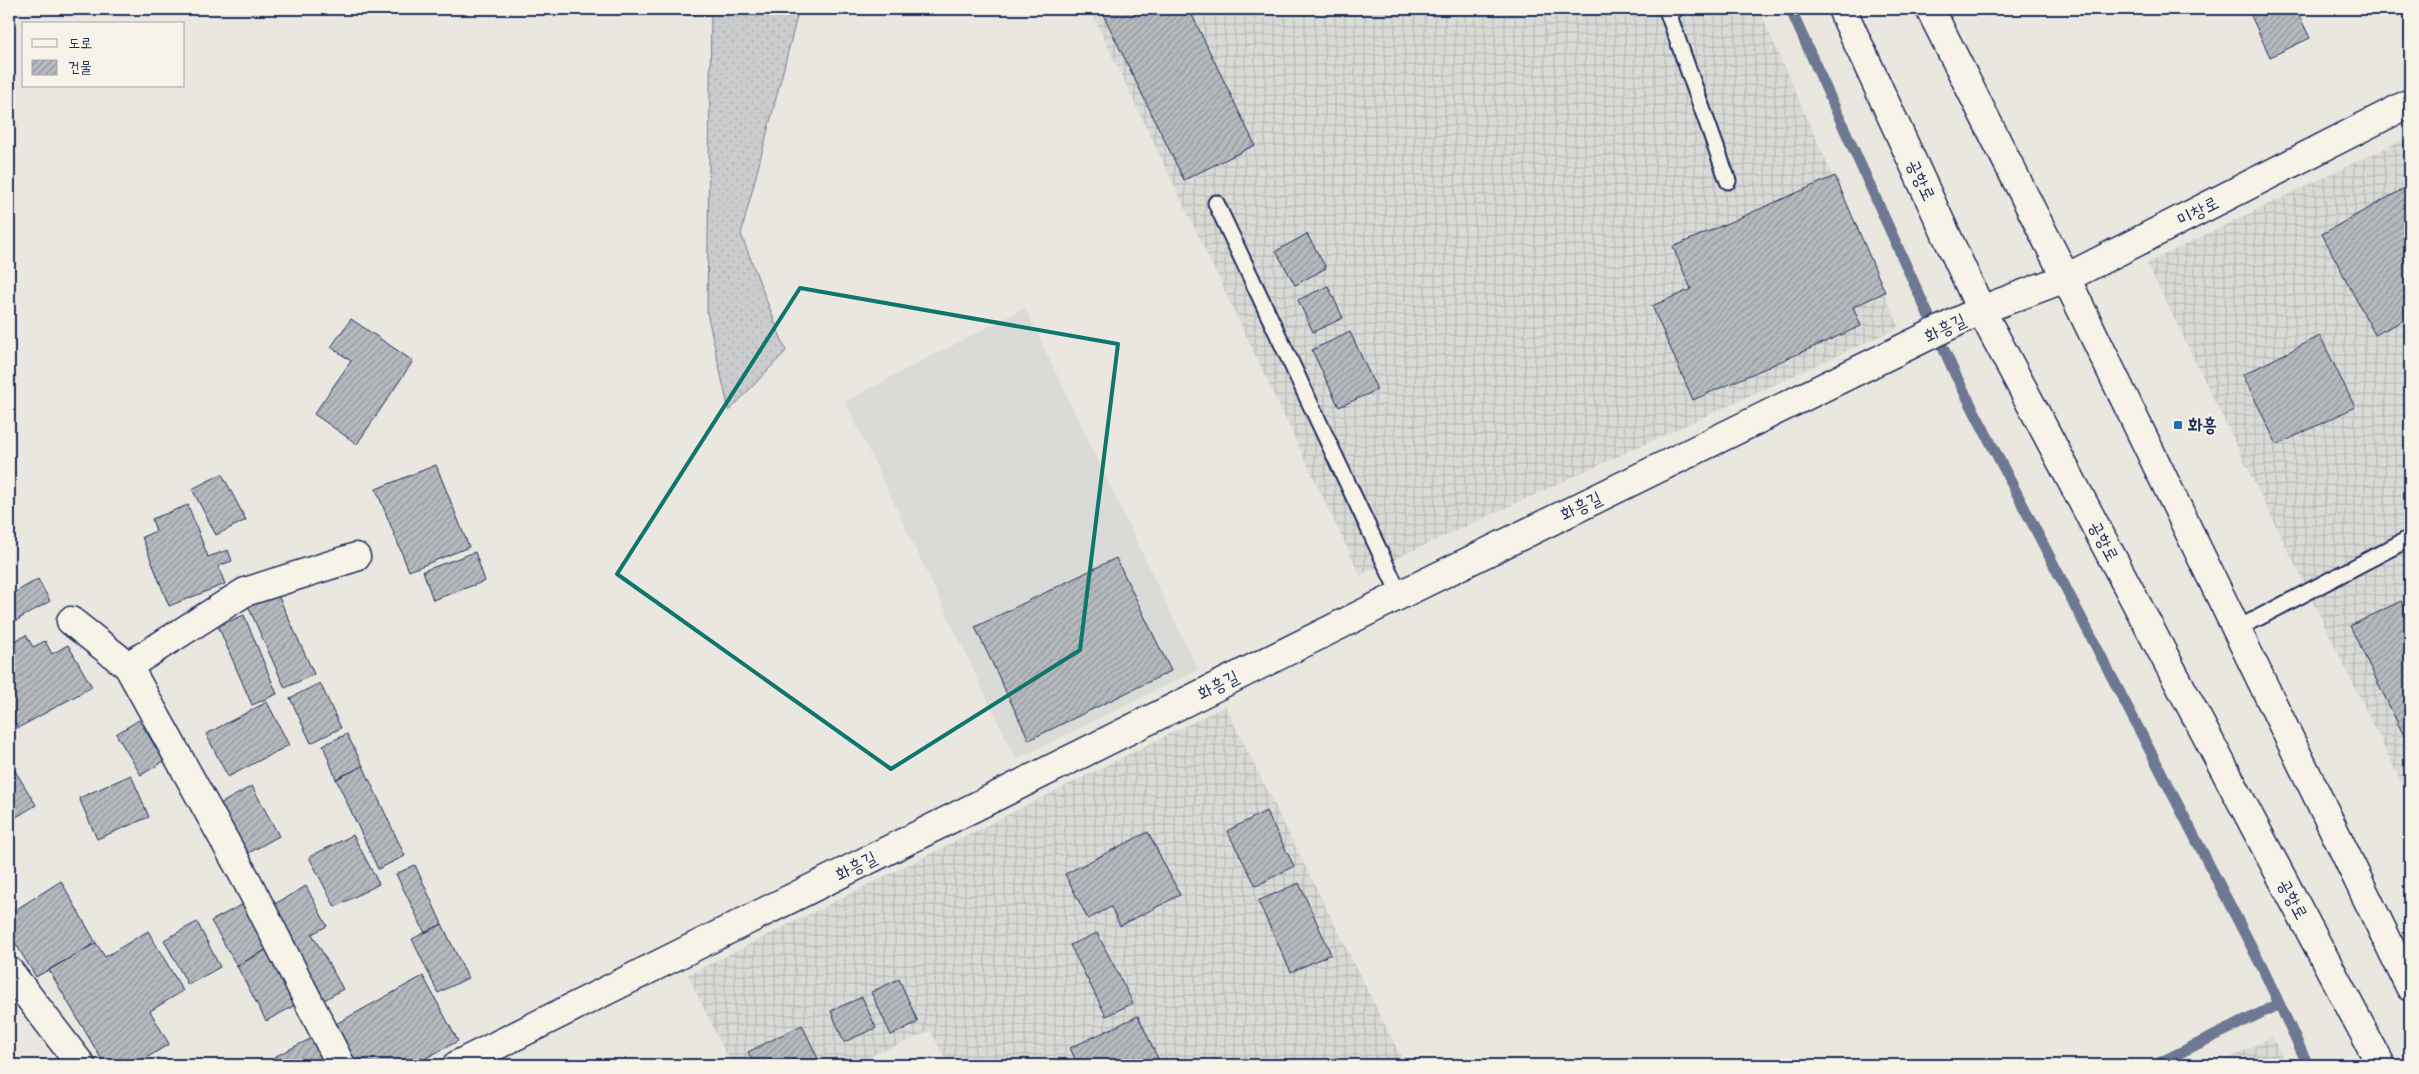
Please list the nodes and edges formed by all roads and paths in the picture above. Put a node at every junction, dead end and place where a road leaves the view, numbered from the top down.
1 (1676, 9) edge
2 (1842, 9) edge
3 (1930, 9) edge
4 (2410, 103) edge
5 (1728, 181) dead end
6 (1216, 203) dead end
7 (2066, 278) junction
8 (1982, 310) junction
9 (2410, 538) edge
10 (356, 557) dead end
11 (1400, 595) junction
12 (71, 621) dead end
13 (2237, 629) junction
14 (128, 666) junction
15 (9, 971) edge
16 (2410, 987) edge
17 (81, 1065) edge
18 (341, 1065) edge
19 (457, 1065) edge
20 (2381, 1065) edge

1 - 5 lane
2 - 8 street, 공항로
3 - 7 street
4 - 7 street, 미창로
6 - 11 lane
7 - 8 street, 미창로
7 - 13 street
8 - 11 street, 화흥길
8 - 20 street, 공항로
9 - 13 lane
10 - 14 street
11 - 19 street, 화흥길
12 - 14 street
13 - 16 street
14 - 18 street
15 - 17 street

